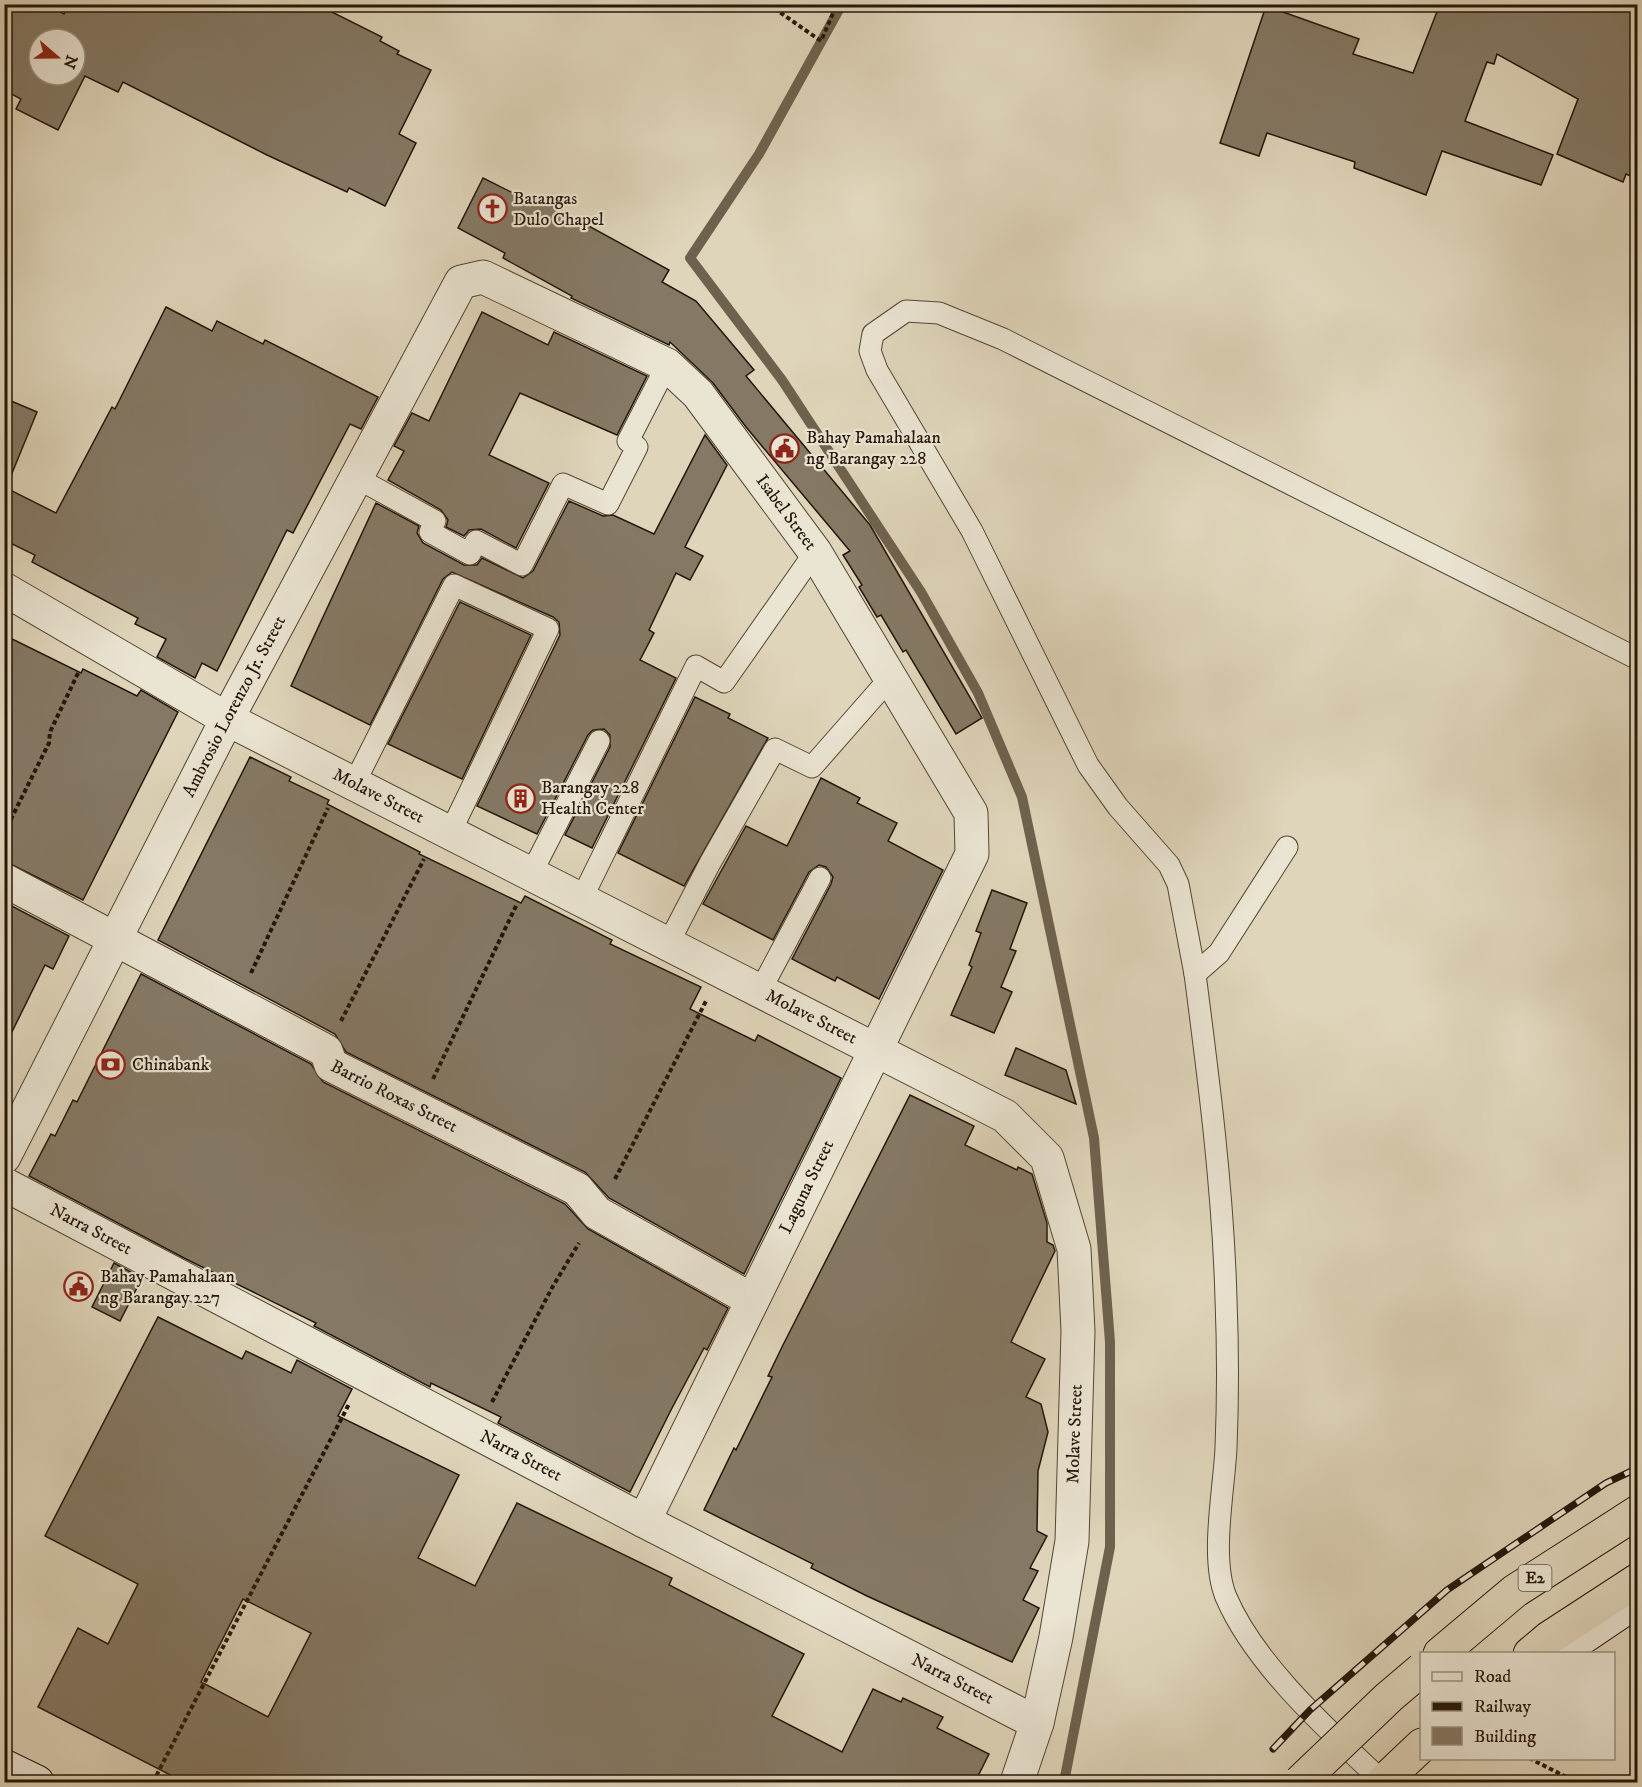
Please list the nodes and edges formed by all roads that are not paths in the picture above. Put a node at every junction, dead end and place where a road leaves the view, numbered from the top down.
1 (483, 277) joint
2 (667, 365) junction
3 (357, 478) junction
4 (815, 552) junction
5 (4, 589) edge
6 (1638, 659) edge
7 (891, 677) junction
8 (227, 719) junction
9 (599, 741) dead end
10 (348, 781) junction
11 (445, 830) junction
12 (1287, 847) dead end
13 (972, 854) joint
14 (531, 874) junction
15 (820, 878) dead end
16 (4, 880) edge
17 (581, 900) junction
18 (115, 939) junction
19 (668, 945) junction
20 (1195, 974) junction
21 (760, 991) junction
22 (875, 1049) junction
23 (4, 1157) edge
24 (4, 1184) edge
25 (752, 1300) junction
26 (1638, 1512) edge
27 (644, 1521) junction
28 (1638, 1580) edge
29 (1638, 1600) edge
30 (1441, 1652) edge
31 (1531, 1652) edge
32 (1560, 1652) edge
33 (1420, 1671) edge
34 (1037, 1723) junction
35 (1420, 1747) edge
36 (1426, 1760) edge
37 (4, 1766) edge
38 (37, 1782) edge
39 (1017, 1782) edge
40 (1300, 1782) edge
41 (1383, 1782) edge
42 (1401, 1782) edge

1 - 2 street, Isabel Street
1 - 3 street, Ambrosio Lorenzo Jr. Street
2 - 3 lane
2 - 4 street, Isabel Street
3 - 8 street, Ambrosio Lorenzo Jr. Street
4 - 7 street, Isabel Street
4 - 17 lane
5 - 8 street, Molave Street
6 - 20 lane
7 - 13 street, Isabel Street
7 - 19 lane
8 - 10 street, Molave Street
8 - 18 street, Ambrosio Lorenzo Jr. Street
9 - 14 lane
10 - 11 street, Molave Street
10 - 11 lane
11 - 14 street, Molave Street
12 - 20 lane
13 - 22 street, Laguna Street
14 - 17 street, Molave Street
15 - 21 lane
16 - 18 street, Barrio Roxas Street
17 - 19 street, Molave Street
18 - 23 street, Ambrosio Lorenzo Jr. Street
18 - 25 street, Barrio Roxas Street
19 - 21 street, Molave Street
20 - 41 lane
21 - 22 street, Molave Street
22 - 25 street, Laguna Street
22 - 34 street, Molave Street
24 - 27 street, Narra Street
25 - 27 street, Laguna Street
26 - 30 highway, E2
27 - 34 street, Narra Street
28 - 31 highway
29 - 32 street
33 - 40 highway, bridge
34 - 39 street, Molave Street
35 - 41 highway
36 - 42 street
37 - 38 street

